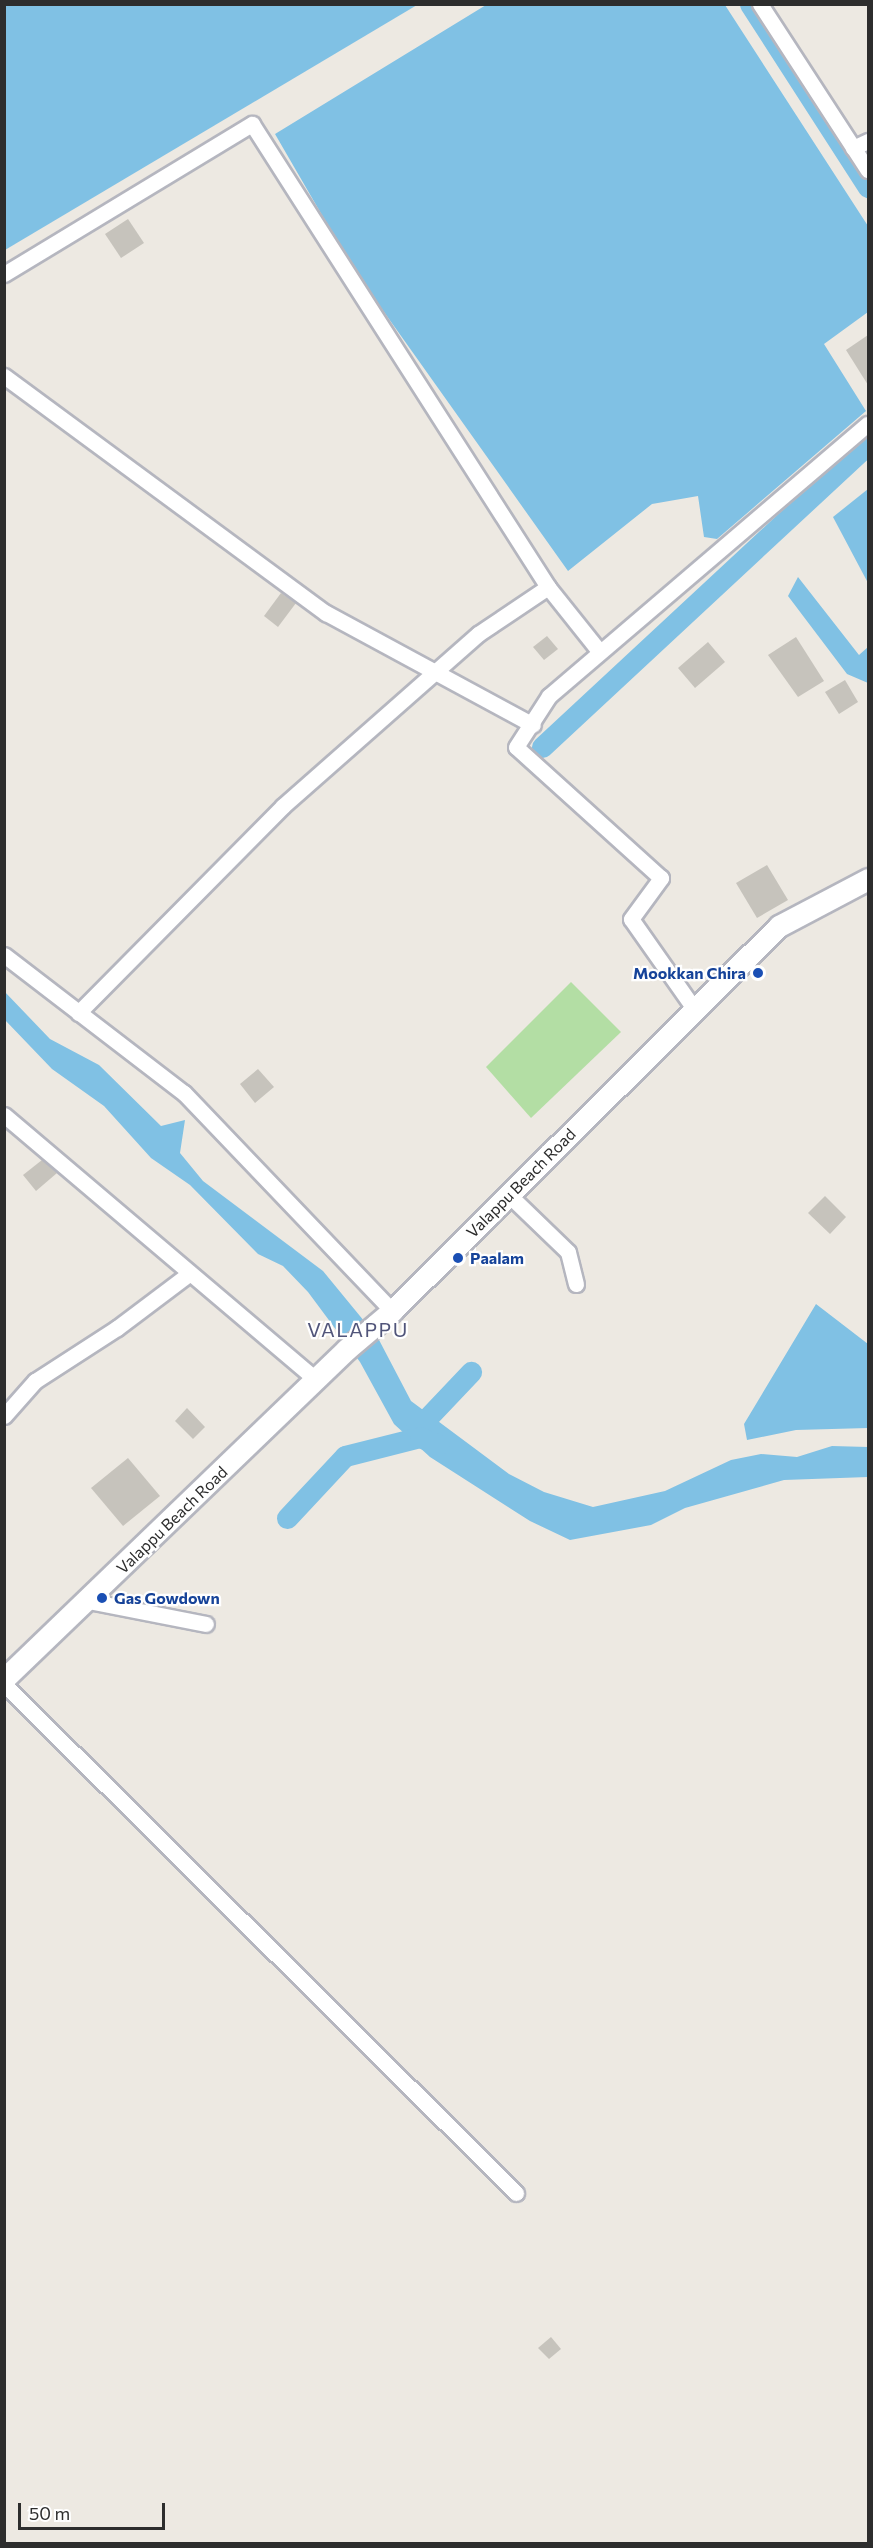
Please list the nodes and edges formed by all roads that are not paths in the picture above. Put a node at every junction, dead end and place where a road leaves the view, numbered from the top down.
1 (760, 4) edge
2 (868, 141) edge
3 (854, 148) junction
4 (868, 170) edge
5 (4, 274) edge
6 (4, 376) edge
7 (868, 424) edge
8 (548, 587) junction
9 (599, 651) junction
10 (435, 672) junction
11 (532, 725) junction
12 (868, 879) edge
13 (4, 955) edge
14 (695, 1010) junction
15 (78, 1013) junction
16 (4, 1115) edge
17 (509, 1195) junction
18 (190, 1273) junction
19 (576, 1284) dead end
20 (392, 1311) junction
21 (316, 1380) junction
22 (4, 1416) edge
23 (88, 1601) junction
24 (206, 1624) dead end
25 (4, 1679) edge
26 (4, 1684) edge
27 (516, 2193) dead end

1 - 3 street
2 - 3 street
3 - 4 street
5 - 8 street
6 - 10 street
7 - 9 street
8 - 9 street
8 - 10 street
9 - 11 street
10 - 11 street
10 - 15 street
11 - 14 street
12 - 14 main road, Valappu Beach Road
13 - 15 street
14 - 17 main road, Valappu Beach Road
15 - 20 street
16 - 18 street
17 - 19 street
17 - 20 main road, Valappu Beach Road
18 - 21 street
18 - 22 street
20 - 21 main road, Valappu Beach Road
21 - 23 main road, Valappu Beach Road
23 - 24 street
23 - 25 main road, Valappu Beach Road
26 - 27 street

